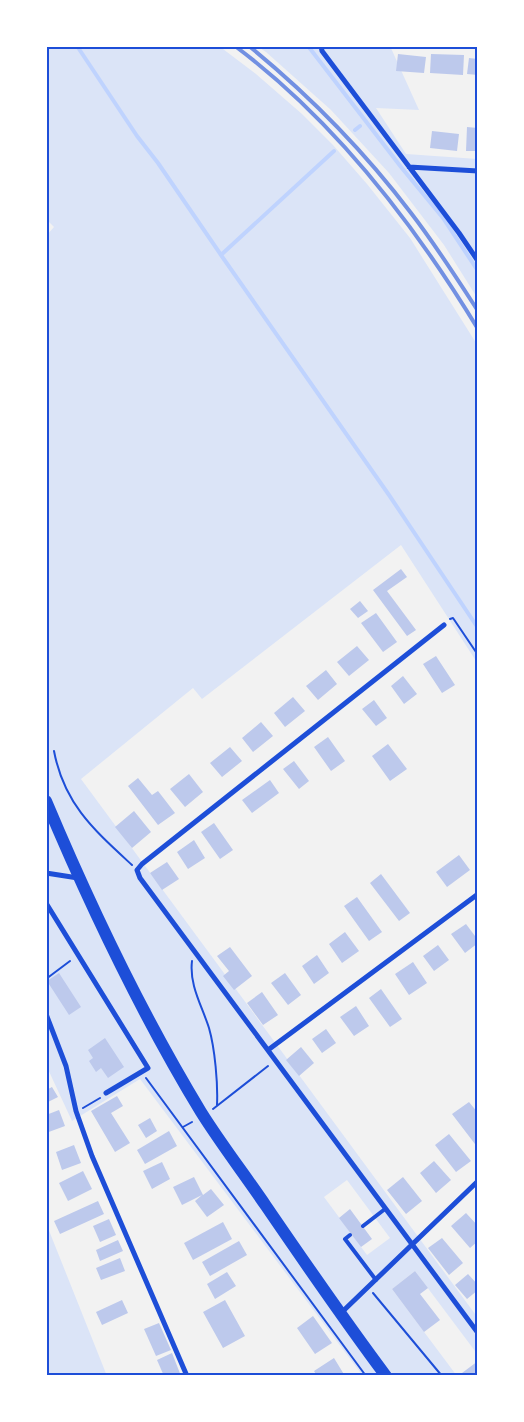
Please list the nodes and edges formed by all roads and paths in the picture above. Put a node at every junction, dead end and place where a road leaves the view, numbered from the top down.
1 (321, 46) edge
2 (409, 167) junction
3 (478, 171) edge
4 (478, 262) edge
5 (444, 625) joint
6 (478, 655) edge
7 (54, 751) dead end
8 (46, 801) edge
9 (137, 870) junction
10 (46, 873) edge
11 (78, 878) junction
12 (478, 894) edge
13 (46, 902) edge
14 (197, 954) junction
15 (78, 955) junction
16 (46, 979) edge
17 (46, 1014) edge
18 (268, 1050) junction
19 (276, 1060) junction
20 (142, 1072) junction
21 (106, 1093) dead end
22 (99, 1099) dead end
23 (217, 1105) junction
24 (76, 1111) junction
25 (203, 1115) junction
26 (183, 1127) junction
27 (478, 1181) edge
28 (385, 1209) junction
29 (363, 1226) dead end
30 (350, 1235) dead end
31 (412, 1244) junction
32 (376, 1280) junction
33 (368, 1287) junction
34 (340, 1314) junction
35 (478, 1333) edge
36 (187, 1376) edge
37 (366, 1376) edge
38 (386, 1376) edge
39 (442, 1376) edge

1 - 2 street
2 - 3 street
2 - 4 street
5 - 6 path
5 - 9 street
7 - 9 path
8 - 11 main road
9 - 14 street
10 - 11 street
11 - 25 main road
12 - 18 street
13 - 15 street
14 - 18 street
14 - 23 path
15 - 16 path
15 - 20 street
17 - 24 street
18 - 19 street
19 - 23 path
19 - 28 street
20 - 21 street
20 - 26 path
22 - 24 path
23 - 25 path
24 - 36 street
25 - 26 path
25 - 34 main road
26 - 37 path
27 - 31 street
28 - 29 lane
28 - 31 street
30 - 32 lane
31 - 32 street
31 - 35 street
32 - 33 street
33 - 34 street
33 - 39 path
34 - 38 main road

